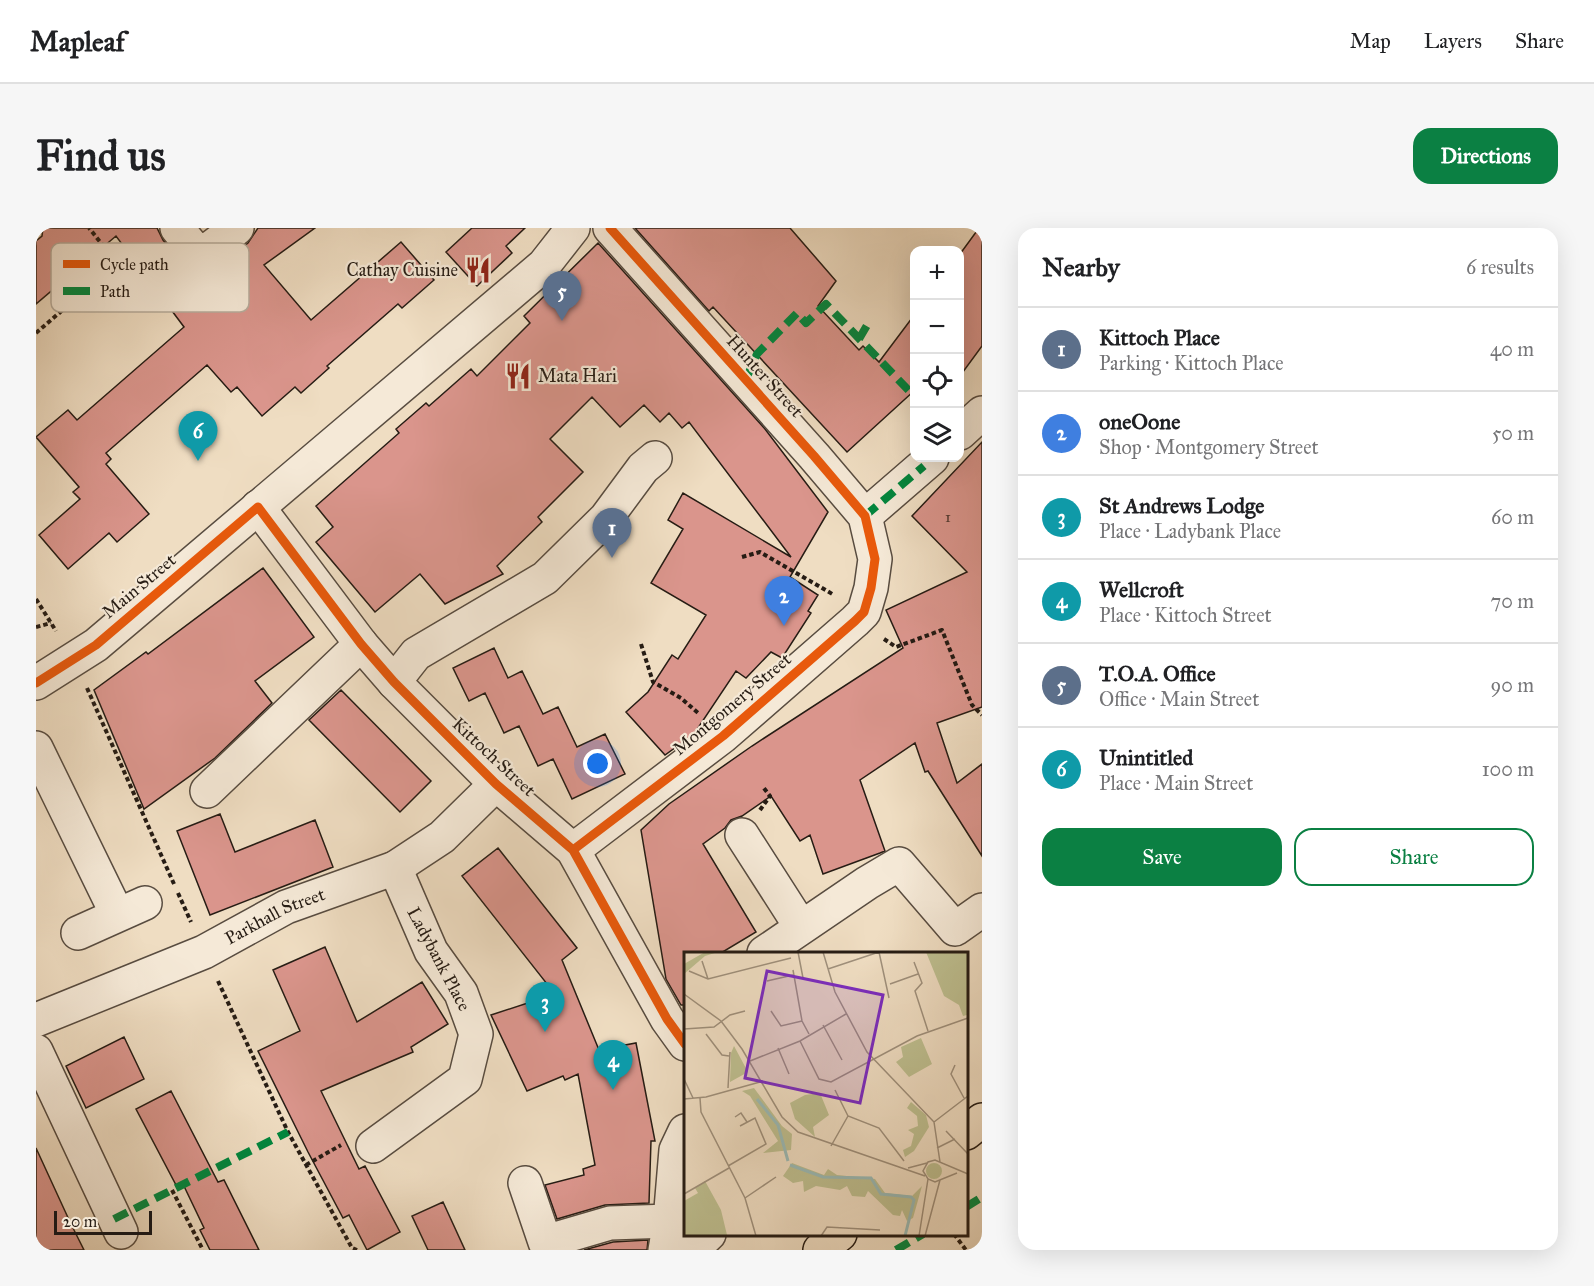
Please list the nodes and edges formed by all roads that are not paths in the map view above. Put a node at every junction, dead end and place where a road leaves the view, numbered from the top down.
1 (177, 228) edge
2 (237, 228) edge
3 (573, 228) edge
4 (610, 228) edge
5 (189, 243) edge
6 (217, 243) edge
7 (982, 413) edge
8 (964, 429) edge
9 (655, 458) dead end
10 (928, 462) edge
11 (258, 507) junction
12 (865, 516) junction
13 (859, 616) joint
14 (361, 644) junction
15 (394, 682) junction
16 (36, 683) edge
17 (36, 748) edge
18 (496, 784) junction
19 (207, 790) dead end
20 (742, 835) dead end
21 (573, 850) junction
22 (395, 868) junction
23 (982, 910) edge
24 (801, 927) junction
25 (78, 933) dead end
26 (765, 952) edge
27 (36, 1020) edge
28 (679, 1024) edge
29 (36, 1051) edge
30 (982, 1120) edge
31 (967, 1132) edge
32 (684, 1133) edge
33 (373, 1146) dead end
34 (525, 1183) dead end
35 (121, 1232) dead end
36 (668, 1235) edge
37 (707, 1235) edge
38 (692, 1250) edge

1 - 5 street
2 - 6 street
3 - 11 street, Main Street
4 - 12 street, Hunter Street
7 - 8 street
9 - 15 street
10 - 12 street
11 - 14 street, Kittoch Street
11 - 16 street, Main Street
12 - 13 street, Hunter Street
13 - 21 street, Montgomery Street
14 - 15 street, Kittoch Street
14 - 19 street
15 - 18 street, Kittoch Street
17 - 25 street
18 - 21 street, Kittoch Street
18 - 22 street, Parkhall Street
20 - 24 street
21 - 28 street, Kittoch Street
22 - 27 street, Parkhall Street
22 - 33 street, Ladybank Place
23 - 24 street
24 - 26 street
29 - 35 street
30 - 31 main road
32 - 36 street
34 - 36 street
37 - 38 street

